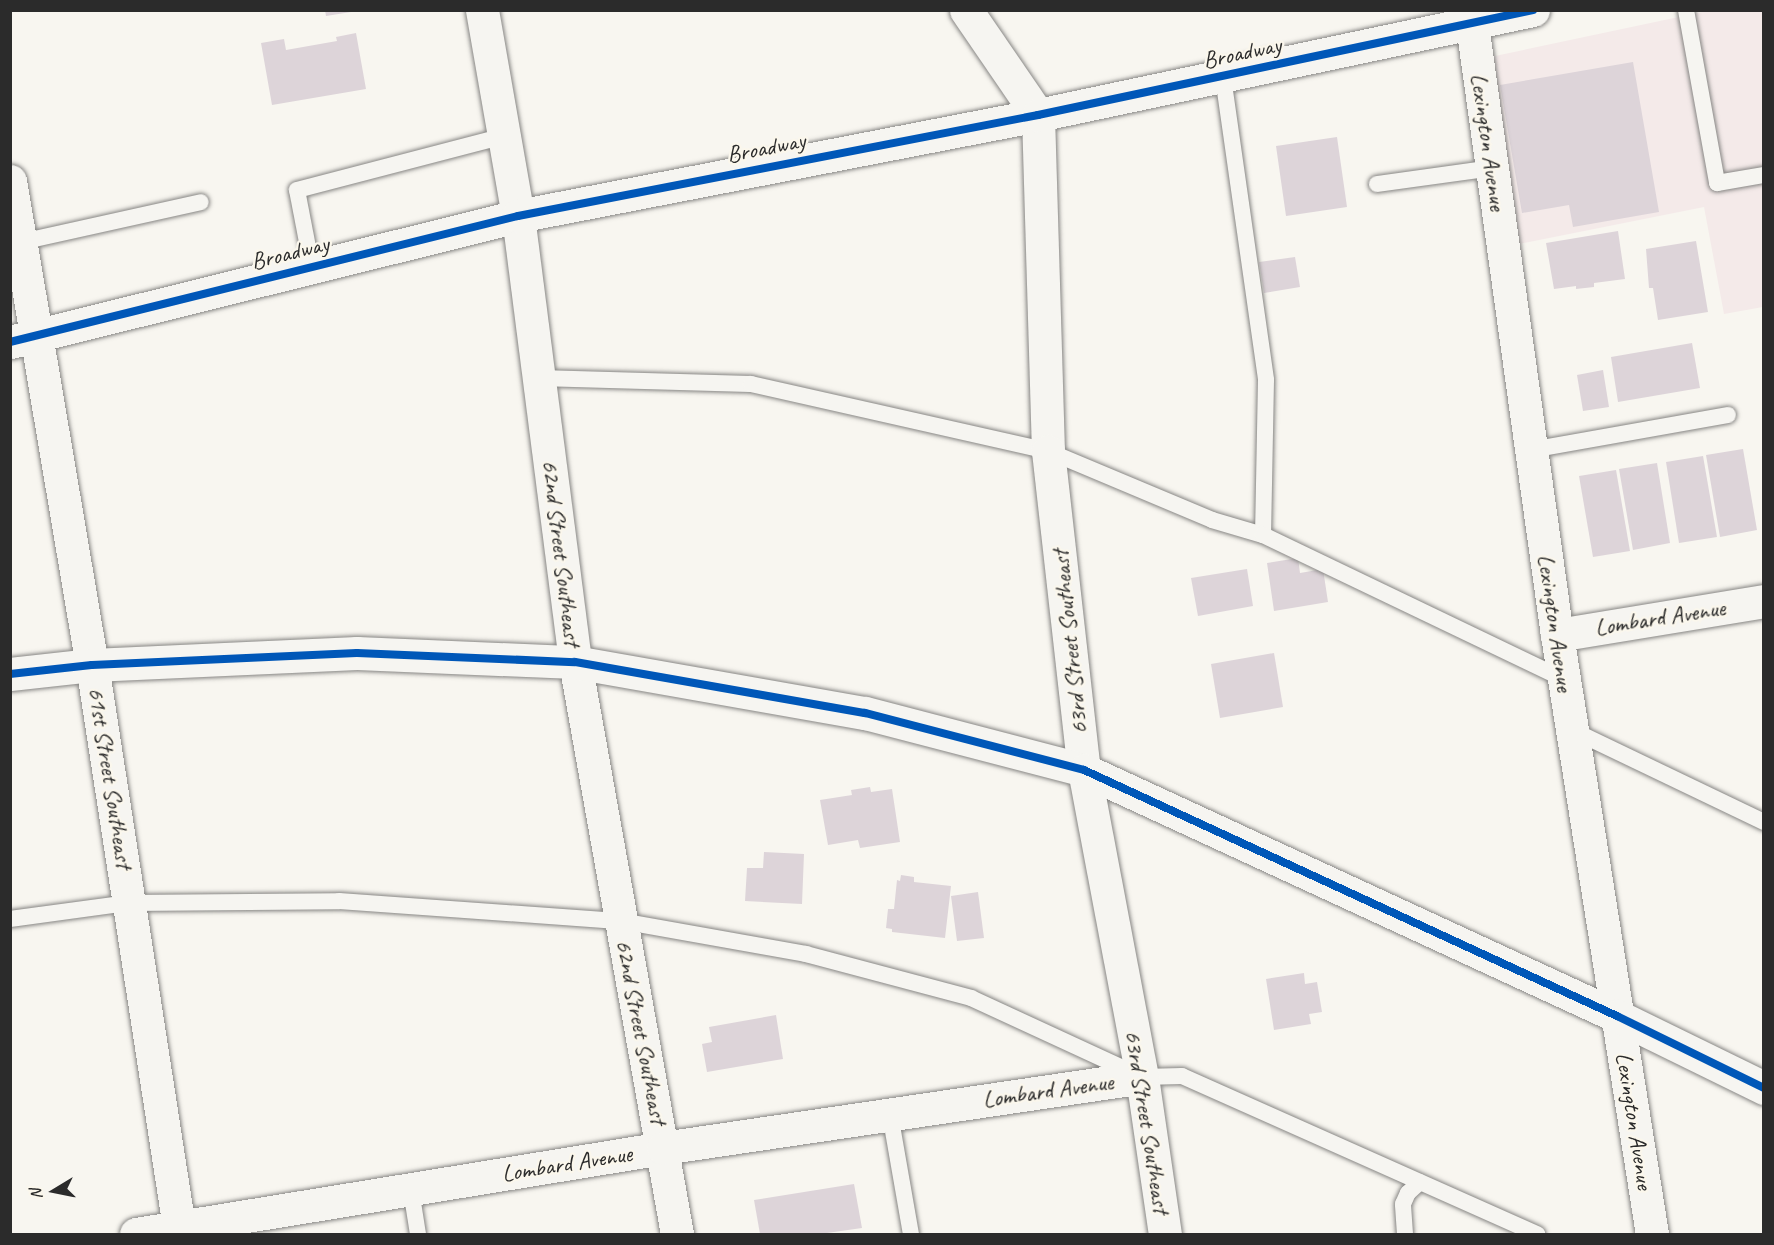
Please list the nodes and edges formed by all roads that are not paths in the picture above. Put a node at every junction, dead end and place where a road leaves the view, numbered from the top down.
1 (482, 10) edge
2 (966, 10) edge
3 (1533, 10) edge
4 (1686, 10) edge
5 (1471, 18) edge
6 (1223, 77) junction
7 (1038, 115) junction
8 (504, 136) junction
9 (1492, 168) junction
10 (1764, 175) edge
11 (10, 181) edge
12 (1377, 184) dead end
13 (201, 202) dead end
14 (518, 216) junction
15 (21, 242) junction
16 (312, 268) junction
17 (24, 339) edge
18 (538, 378) junction
19 (1728, 415) dead end
20 (1531, 450) junction
21 (1048, 451) junction
22 (1263, 535) junction
23 (1764, 601) edge
24 (1557, 635) junction
25 (574, 662) junction
26 (92, 665) junction
27 (10, 674) edge
28 (1563, 679) junction
29 (1572, 730) junction
30 (1084, 770) junction
31 (1764, 822) edge
32 (129, 903) junction
33 (10, 919) edge
34 (621, 921) junction
35 (1617, 1016) junction
36 (1142, 1077) junction
37 (1764, 1088) edge
38 (890, 1114) junction
39 (663, 1148) junction
40 (1420, 1182) junction
41 (411, 1190) junction
42 (179, 1231) edge
43 (136, 1234) edge
44 (418, 1234) edge
45 (677, 1234) edge
46 (911, 1234) edge
47 (1165, 1234) edge
48 (1405, 1234) edge
49 (1537, 1234) edge
50 (1652, 1234) edge

1 - 8 street, 62nd Street Southeast
2 - 7 street
3 - 5 street, Broadway
4 - 10 lane
5 - 6 street, Broadway
5 - 9 street, Lexington Avenue
6 - 7 street, Broadway
6 - 22 lane
7 - 14 street, Broadway
7 - 21 street, 63rd Street Southeast
8 - 14 street, 62nd Street Southeast
8 - 16 lane
9 - 12 lane
9 - 20 street, Lexington Avenue
11 - 15 street, 61st Street Southeast
13 - 15 lane
14 - 16 street, Broadway
14 - 18 street, 62nd Street Southeast
15 - 17 street, 61st Street Southeast
16 - 17 street, Broadway
17 - 26 street, 61st Street Southeast
18 - 21 lane
18 - 25 street, 62nd Street Southeast
19 - 20 lane
20 - 24 street, Lexington Avenue
21 - 22 lane
21 - 30 street, 63rd Street Southeast
22 - 28 lane
23 - 24 street, Lombard Avenue
24 - 28 street, Lexington Avenue
25 - 26 street
25 - 30 street
25 - 34 street, 62nd Street Southeast
26 - 27 street
26 - 32 street, 61st Street Southeast
28 - 29 street, Lexington Avenue
29 - 31 lane
29 - 35 street, Lexington Avenue
30 - 35 street
30 - 36 street, 63rd Street Southeast
32 - 33 lane
32 - 34 lane
32 - 42 street, 61st Street Southeast
34 - 36 lane
34 - 39 street, 62nd Street Southeast
35 - 37 street
35 - 50 street, Lexington Avenue
36 - 38 street, Lombard Avenue
36 - 40 lane
36 - 47 street, 63rd Street Southeast
38 - 39 street, Lombard Avenue
38 - 46 lane
39 - 41 street, Lombard Avenue
39 - 45 street, 62nd Street Southeast
40 - 48 lane
40 - 49 lane
41 - 42 street, Lombard Avenue
41 - 44 lane
42 - 43 street, Lombard Avenue

